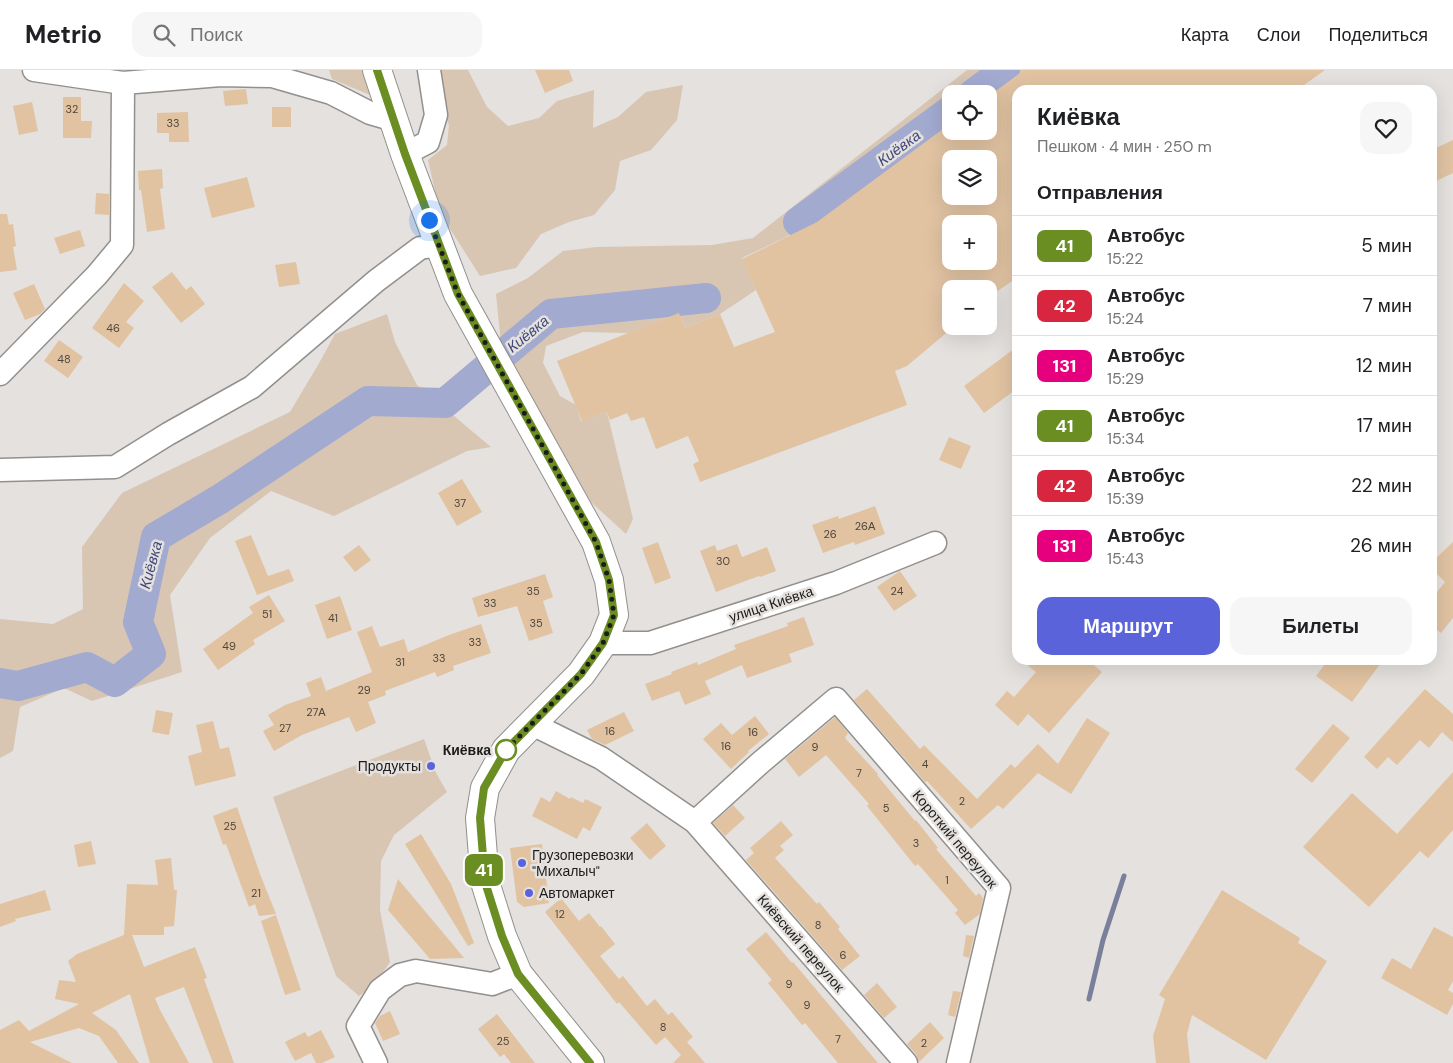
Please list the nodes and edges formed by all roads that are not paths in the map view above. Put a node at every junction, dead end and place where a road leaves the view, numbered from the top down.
1 (34, 70) edge
2 (378, 70) edge
3 (429, 70) edge
4 (123, 83) junction
5 (394, 120) junction
6 (405, 154) junction
7 (439, 245) junction
8 (0, 374) edge
9 (0, 470) edge
10 (935, 543) dead end
11 (603, 643) junction
12 (532, 724) junction
13 (695, 822) junction
14 (518, 974) junction
15 (376, 1063) edge
16 (590, 1063) edge
17 (906, 1063) edge
18 (958, 1063) edge

1 - 4 street
2 - 5 main road
3 - 6 street
4 - 5 street
4 - 8 street
5 - 6 main road
6 - 7 main road
7 - 9 street
7 - 11 main road
10 - 11 street, улица Киёвка
11 - 12 main road
12 - 13 street, Киёвский переулок
12 - 14 main road
13 - 17 street, Киёвский переулок
13 - 18 street, Короткий переулок
14 - 15 street
14 - 16 main road

